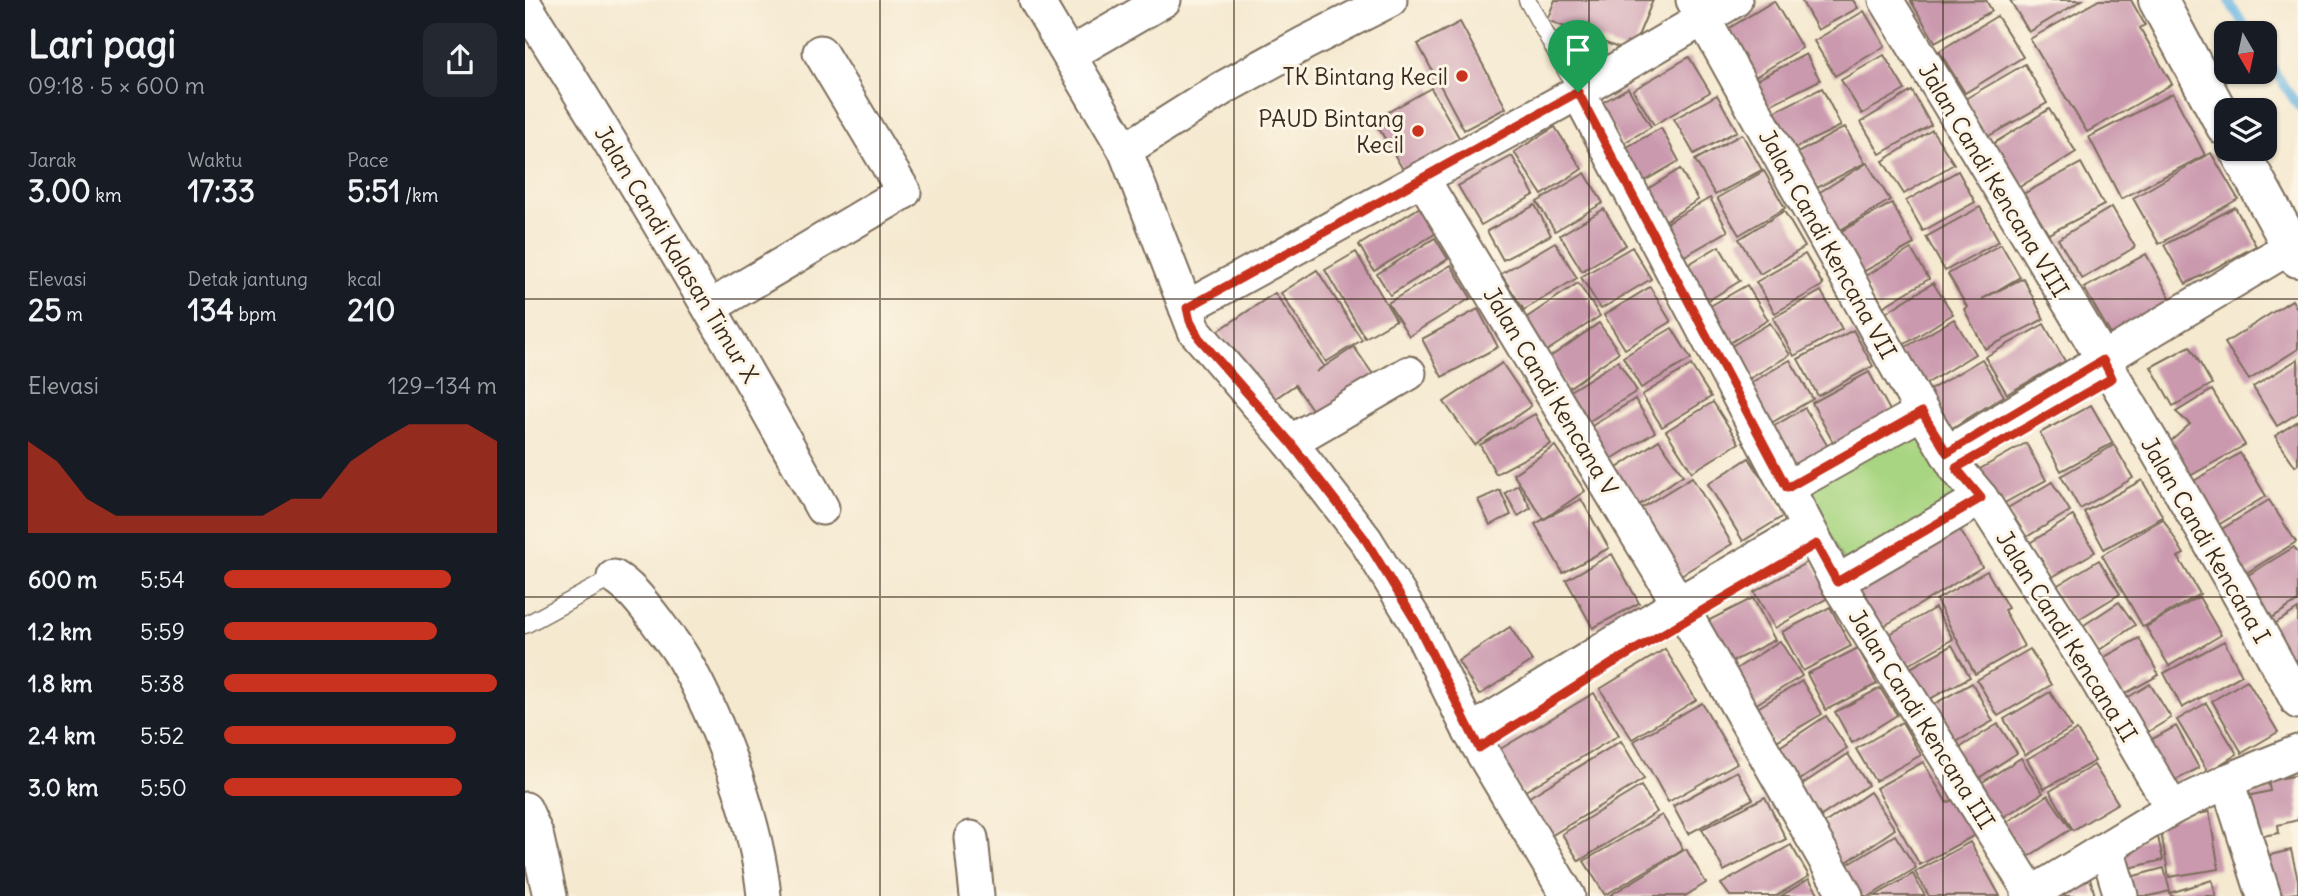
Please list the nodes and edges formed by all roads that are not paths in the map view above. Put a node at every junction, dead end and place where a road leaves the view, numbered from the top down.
1 (1036, 0) edge
2 (1164, 0) edge
3 (1390, 0) edge
4 (1527, 0) edge
5 (1735, 0) edge
6 (1886, 0) edge
7 (2158, 0) edge
8 (525, 5) edge
9 (1697, 10) edge
10 (820, 52) dead end
11 (1069, 55) junction
12 (1578, 92) junction
13 (2214, 105) edge
14 (1125, 150) junction
15 (2244, 161) edge
16 (1422, 178) junction
17 (2295, 257) edge
18 (710, 307) junction
19 (1187, 308) junction
20 (2108, 369) junction
21 (1409, 373) dead end
22 (1922, 412) junction
23 (1290, 442) junction
24 (1951, 461) junction
25 (1787, 488) junction
26 (1981, 498) junction
27 (822, 508) dead end
28 (1811, 536) junction
29 (614, 577) joint
30 (1837, 582) junction
31 (1684, 611) junction
32 (525, 625) edge
33 (2298, 702) edge
34 (1475, 740) junction
35 (2298, 752) edge
36 (2227, 781) junction
37 (2172, 808) junction
38 (525, 809) edge
39 (971, 838) dead end
40 (2107, 849) junction
41 (2030, 895) edge
42 (550, 896) edge
43 (764, 896) edge
44 (977, 896) edge
45 (1568, 896) edge
46 (1846, 896) edge
47 (2121, 896) edge
48 (2264, 896) edge

1 - 11 street
2 - 11 street
3 - 14 street
4 - 12 lane
5 - 9 street
6 - 20 street, Jalan Candi Kencana VIII
7 - 13 street
8 - 18 street, Jalan Candi Kalasan Timur X
9 - 12 street
9 - 22 street, Jalan Candi Kencana VII
10 - 18 street
11 - 14 street
12 - 16 street
12 - 25 street, Jalan Candi Kencana III
14 - 19 street
15 - 17 street
16 - 19 street
16 - 31 street, Jalan Candi Kencana V
17 - 20 street
18 - 27 street, Jalan Candi Kalasan Timur X
19 - 23 street
20 - 24 street
20 - 33 street, Jalan Candi Kencana I
21 - 23 street
22 - 24 street, Jalan Candi Kencana VII
22 - 25 street
23 - 34 street
24 - 26 street, Jalan Candi Kencana II
25 - 28 street, Jalan Candi Kencana III
26 - 30 street
26 - 37 street, Jalan Candi Kencana II
28 - 30 street, Jalan Candi Kencana III
28 - 31 street
29 - 32 lane
29 - 43 street
30 - 41 street, Jalan Candi Kencana III
31 - 34 street
31 - 46 street, Jalan Candi Kencana V
34 - 45 street
35 - 36 street
36 - 37 street
36 - 48 street
37 - 40 street
38 - 42 street
39 - 44 street
40 - 41 street
40 - 47 street

